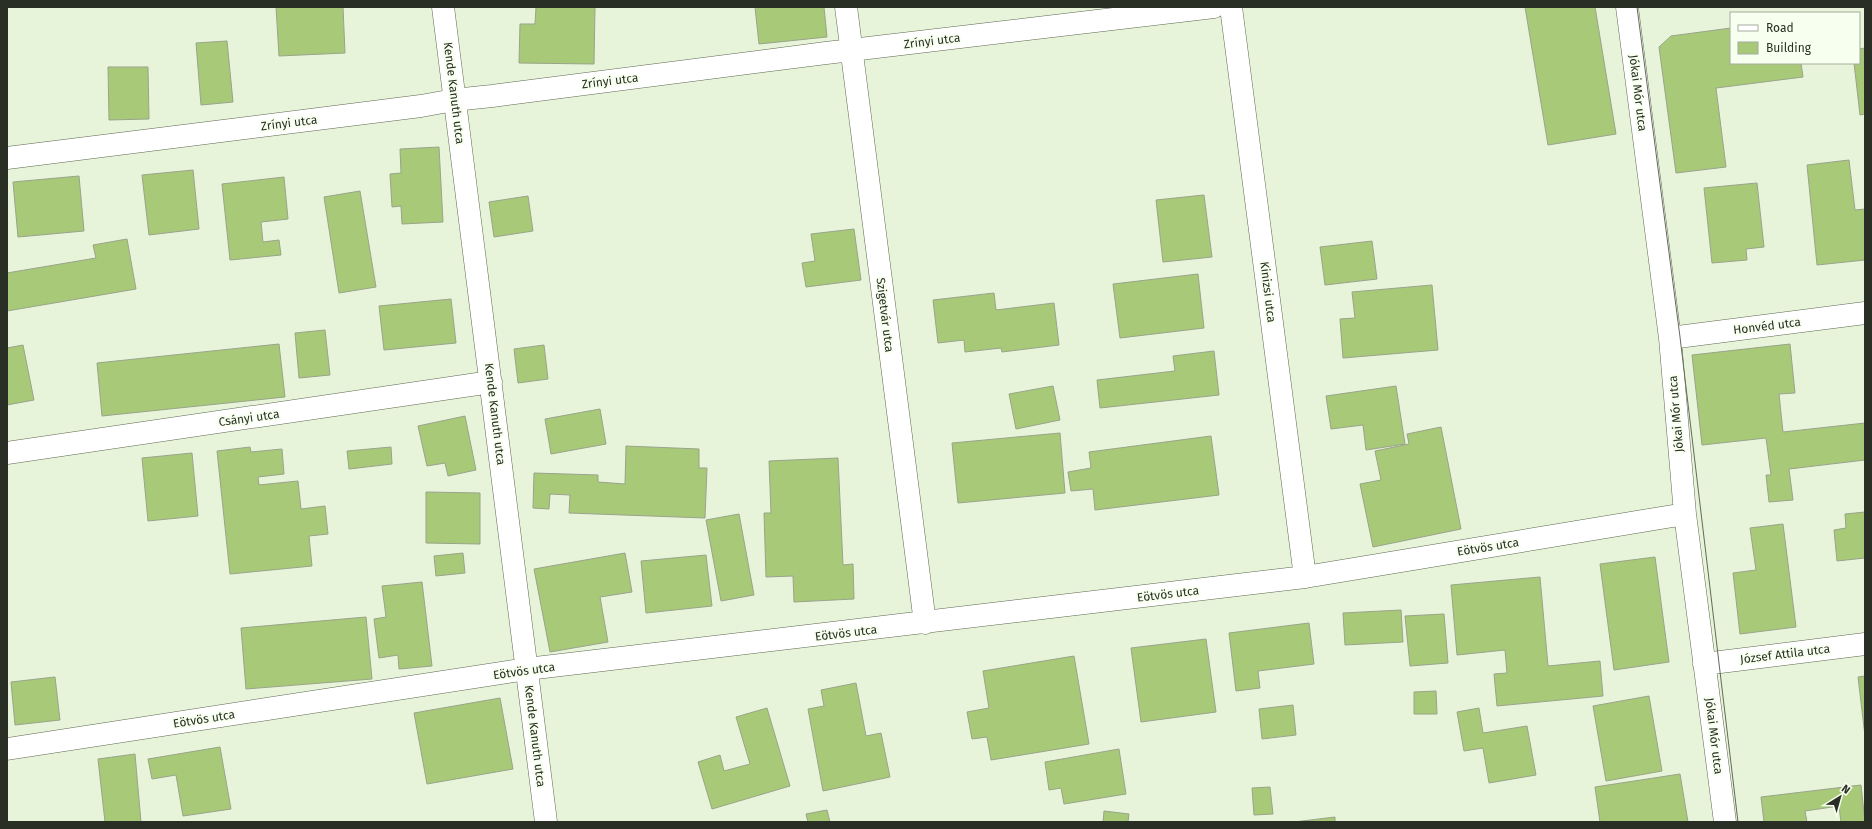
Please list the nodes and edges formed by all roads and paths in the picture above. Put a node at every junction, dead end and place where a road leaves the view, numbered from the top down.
1 (443, 7) edge
2 (846, 7) edge
3 (1214, 7) edge
4 (1231, 7) edge
5 (1627, 7) edge
6 (852, 51) junction
7 (454, 100) junction
8 (7, 158) edge
9 (1865, 314) edge
10 (1670, 338) junction
11 (491, 382) junction
12 (7, 453) edge
13 (1684, 514) junction
14 (1305, 578) junction
15 (925, 623) junction
16 (1865, 644) edge
17 (1704, 664) junction
18 (527, 669) junction
19 (7, 749) edge
20 (546, 822) edge
21 (1725, 822) edge

1 - 7 street, Kende Kanuth utca
2 - 6 street, Szigetvár utca
3 - 6 street, Zrínyi utca
4 - 14 street, Kinizsi utca
5 - 10 street, Jókai Mór utca
6 - 7 street, Zrínyi utca
6 - 15 street, Szigetvár utca
7 - 8 street, Zrínyi utca
7 - 11 street, Kende Kanuth utca
9 - 10 street, Honvéd utca
10 - 13 street, Jókai Mór utca
11 - 12 street, Csányi utca
11 - 18 street, Kende Kanuth utca
13 - 14 street, Eötvös utca
13 - 17 street, Jókai Mór utca
14 - 15 street, Eötvös utca
15 - 18 street, Eötvös utca
16 - 17 street, József Attila utca
17 - 21 street, Jókai Mór utca
18 - 19 street, Eötvös utca
18 - 20 street, Kende Kanuth utca

